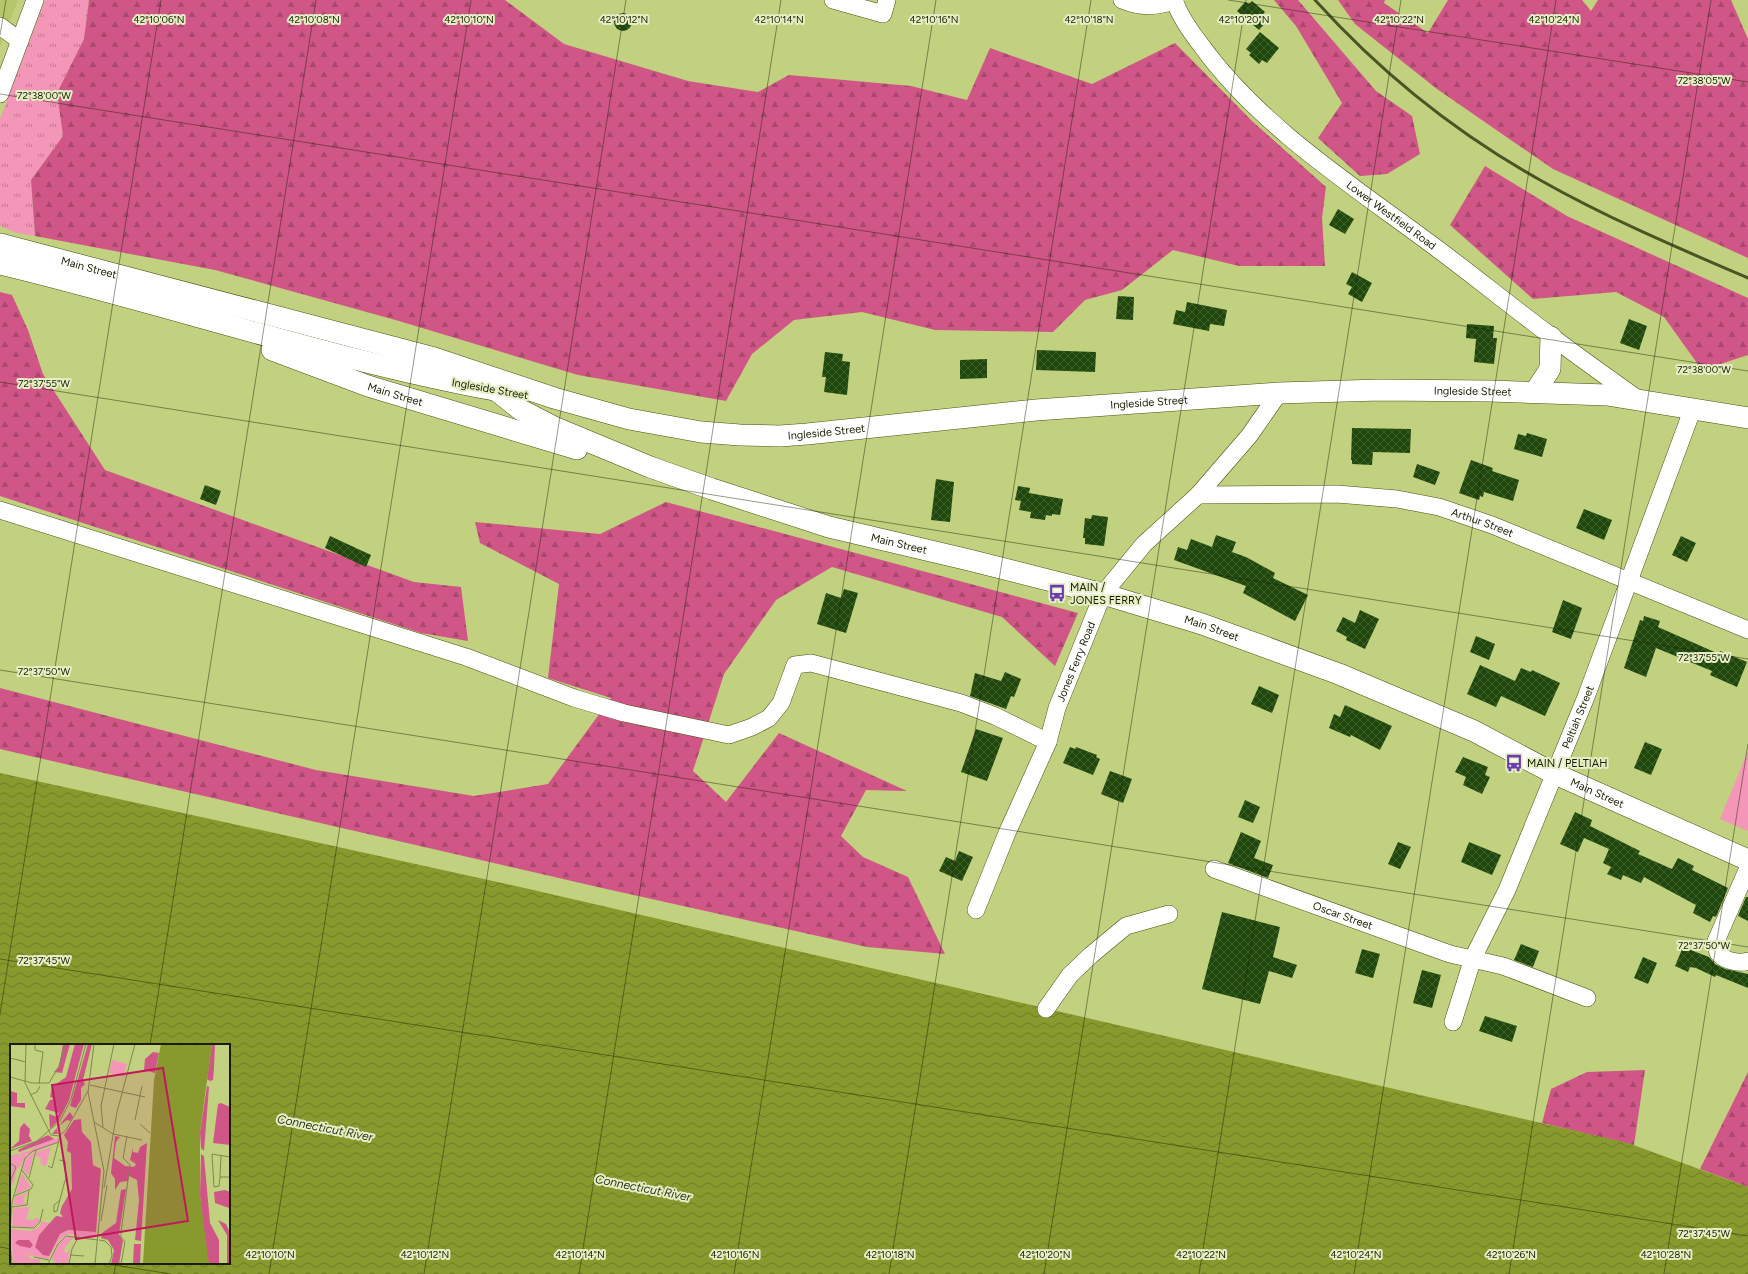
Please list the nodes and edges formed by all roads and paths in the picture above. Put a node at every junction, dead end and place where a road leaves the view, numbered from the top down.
1 (35, 0) edge
2 (833, 0) edge
3 (887, 0) edge
4 (1122, 0) edge
5 (1174, 1) edge
6 (0, 26) edge
7 (20, 41) junction
8 (0, 94) edge
9 (0, 244) edge
10 (0, 264) edge
11 (148, 304) junction
12 (1551, 337) junction
13 (434, 358) joint
14 (479, 372) junction
15 (427, 377) joint
16 (497, 391) junction
17 (1535, 392) junction
18 (1279, 393) junction
19 (554, 398) junction
20 (1639, 400) junction
21 (1692, 408) junction
22 (1748, 418) edge
23 (650, 467) junction
24 (1198, 495) junction
25 (0, 510) edge
26 (1630, 582) junction
27 (1103, 594) junction
28 (1748, 630) edge
29 (1048, 742) junction
30 (1553, 774) junction
31 (1748, 860) edge
32 (1748, 868) edge
33 (1214, 869) dead end
34 (976, 910) dead end
35 (1169, 914) dead end
36 (1473, 958) junction
37 (1748, 961) edge
38 (1587, 998) dead end
39 (1046, 1008) dead end
40 (1453, 1022) dead end

1 - 7 street
2 - 3 street
4 - 5 street
5 - 12 street, Lower Westfield Road
6 - 7 street
7 - 8 street
9 - 13 main road, Main Street
10 - 11 main road, Main Street
11 - 15 main road, Main Street
11 - 23 main road, Main Street
12 - 17 main road
12 - 20 street, Lower Westfield Road
13 - 14 main road, Ingleside Street
14 - 16 main road, Main Street
14 - 19 main road, Ingleside Street
15 - 16 main road, Ingleside Street
16 - 19 main road, Ingleside Street
16 - 23 main road, Main Street
17 - 18 main road, Ingleside Street
17 - 20 main road, Ingleside Street
18 - 19 main road, Ingleside Street
18 - 24 street, Jones Ferry Road
20 - 21 main road, Ingleside Street
21 - 22 main road, Ingleside Street
21 - 26 street, Peltiah Street
23 - 27 main road, Main Street
24 - 26 street, Arthur Street
24 - 27 street, Jones Ferry Road
25 - 29 street
26 - 28 street, Arthur Street
26 - 30 street, Peltiah Street
27 - 29 street, Jones Ferry Road
27 - 30 main road, Main Street
29 - 34 street, Jones Ferry Road
30 - 31 main road, Main Street
30 - 36 street, Peltiah Street
32 - 37 street
33 - 36 street, Oscar Street
35 - 39 street
36 - 38 street, Oscar Street
36 - 40 street, Peltiah Street

